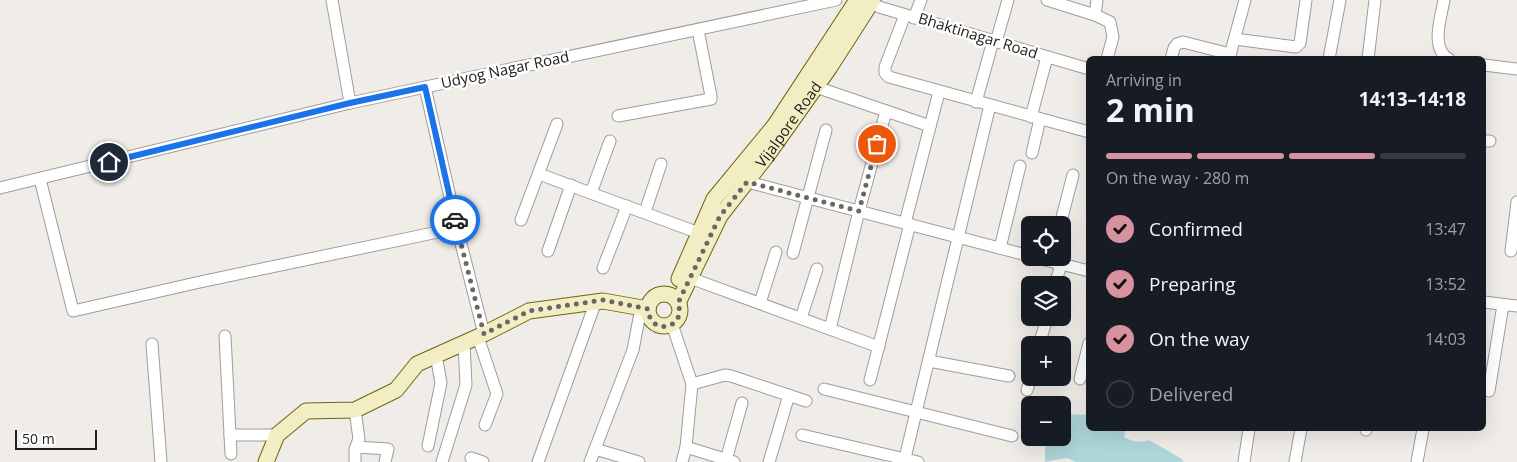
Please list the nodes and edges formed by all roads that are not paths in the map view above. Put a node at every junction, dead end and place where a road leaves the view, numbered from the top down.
1 (332, 0) edge
2 (833, 0) edge
3 (868, 0) edge
4 (921, 0) edge
5 (1008, 0) edge
6 (1049, 0) edge
7 (1097, 0) edge
8 (1245, 0) edge
9 (1306, 0) edge
10 (1340, 0) edge
11 (1375, 0) edge
12 (1444, 0) edge
13 (1094, 15) junction
14 (910, 16) junction
15 (698, 30) junction
16 (1235, 39) junction
17 (994, 42) junction
18 (1439, 54) edge
19 (1108, 56) edge
20 (1172, 56) edge
21 (1227, 56) edge
22 (1230, 56) edge
23 (1330, 56) edge
24 (1368, 56) edge
25 (1047, 57) junction
26 (1486, 65) edge
27 (1086, 68) edge
28 (1517, 69) edge
29 (425, 87) junction
30 (816, 87) junction
31 (939, 92) junction
32 (976, 102) junction
33 (350, 103) junction
34 (990, 106) junction
35 (886, 111) junction
36 (618, 116) dead end
37 (1035, 118) junction
38 (557, 124) dead end
39 (930, 126) junction
40 (826, 130) dead end
41 (1086, 131) edge
42 (610, 141) dead end
43 (1032, 153) dead end
44 (661, 164) dead end
45 (1020, 166) dead end
46 (539, 174) junction
47 (1073, 175) dead end
48 (40, 178) junction
49 (731, 178) junction
50 (747, 182) junction
51 (570, 185) junction
52 (0, 188) edge
53 (591, 193) junction
54 (807, 198) junction
55 (1517, 202) edge
56 (627, 206) junction
57 (859, 211) junction
58 (644, 212) junction
59 (1062, 216) edge
60 (521, 220) dead end
61 (907, 224) junction
62 (457, 228) junction
63 (699, 233) junction
64 (959, 237) junction
65 (1000, 248) junction
66 (548, 250) dead end
67 (1511, 251) dead end
68 (776, 252) dead end
69 (792, 253) dead end
70 (1021, 254) edge
71 (1071, 266) edge
72 (603, 268) dead end
73 (817, 269) dead end
74 (1086, 270) edge
75 (690, 278) junction
76 (675, 299) junction
77 (596, 302) junction
78 (1486, 302) edge
79 (760, 303) junction
80 (1503, 305) junction
81 (1517, 306) edge
82 (644, 308) junction
83 (801, 318) junction
84 (672, 324) junction
85 (830, 329) junction
86 (226, 336) dead end
87 (475, 338) junction
88 (152, 344) dead end
89 (879, 348) junction
90 (436, 355) junction
91 (1086, 355) edge
92 (929, 361) junction
93 (1009, 376) dead end
94 (1080, 379) dead end
95 (870, 380) dead end
96 (692, 384) junction
97 (1028, 386) edge
98 (824, 389) dead end
99 (1027, 390) dead end
100 (1490, 391) dead end
101 (788, 395) junction
102 (806, 401) dead end
103 (742, 403) dead end
104 (355, 410) junction
105 (916, 412) junction
106 (485, 425) dead end
107 (1249, 431) edge
108 (1301, 431) edge
109 (1422, 431) edge
110 (230, 435) junction
111 (277, 435) junction
112 (802, 435) dead end
113 (1012, 436) dead end
114 (428, 446) dead end
115 (356, 447) junction
116 (686, 447) junction
117 (596, 448) junction
118 (231, 454) dead end
119 (471, 458) dead end
120 (887, 458) edge
121 (904, 458) junction
122 (730, 461) edge
123 (161, 462) edge
124 (266, 462) edge
125 (355, 462) edge
126 (385, 462) edge
127 (442, 462) edge
128 (483, 462) edge
129 (538, 462) edge
130 (590, 462) edge
131 (639, 462) edge
132 (682, 462) edge
133 (769, 462) edge
134 (918, 462) edge
135 (1244, 462) edge
136 (1295, 462) edge
137 (1418, 462) edge

1 - 33 street
2 - 15 street, Udyog Nagar Road
3 - 14 street, Bhaktinagar Road
3 - 30 main road, Vijalpore Road
3 - 49 main road, Vijalpore Road
4 - 14 street
5 - 17 street
6 - 13 street
7 - 13 street
8 - 16 street
9 - 16 street
10 - 23 street
11 - 24 street
12 - 18 street
13 - 19 street
14 - 17 street, Bhaktinagar Road
14 - 31 street
15 - 29 street, Udyog Nagar Road
15 - 36 street
16 - 22 street
17 - 25 street, Bhaktinagar Road
17 - 32 street
20 - 21 street
25 - 27 street, Bhaktinagar Road
25 - 37 street
26 - 28 street
29 - 33 street, Udyog Nagar Road
29 - 62 street
30 - 35 street
30 - 50 main road, Vijalpore Road
31 - 32 street
31 - 39 street
32 - 34 street
33 - 48 street, Udyog Nagar Road
34 - 37 street
34 - 64 street
35 - 39 street
35 - 57 street
37 - 41 street
37 - 43 street
38 - 46 street
39 - 61 street
40 - 54 street
42 - 53 street
44 - 58 street
45 - 65 street
46 - 51 street
46 - 60 street
47 - 59 street
48 - 52 street, Udyog Nagar Road
48 - 62 street
49 - 50 street
49 - 63 main road, Vijalpore Road
50 - 54 street
50 - 75 main road, Vijalpore Road
51 - 53 street
51 - 66 street
53 - 56 street
54 - 57 street
54 - 69 street
55 - 67 street
56 - 58 street
56 - 72 street
57 - 61 street
57 - 85 street
58 - 63 street
61 - 64 street
61 - 89 street
62 - 87 street
63 - 76 main road, Vijalpore Road
64 - 65 street
64 - 92 street
65 - 70 street
68 - 79 street
71 - 74 street
73 - 83 street
75 - 76 main road, Vijalpore Road
75 - 79 street
76 - 82 main road
76 - 84 main road, Vijalpore Road
77 - 82 main road
77 - 87 main road
77 - 129 street
78 - 80 street
79 - 83 street
80 - 81 street
80 - 100 street
82 - 84 main road
82 - 117 street
83 - 85 street
84 - 96 street
85 - 89 street
86 - 110 street
87 - 90 main road
87 - 106 street
87 - 127 street
88 - 123 street
89 - 95 street
90 - 104 main road
90 - 114 street
91 - 94 street
92 - 93 street
92 - 105 street
96 - 101 street
96 - 116 street
97 - 99 street
98 - 105 street
101 - 102 street
101 - 133 street
103 - 122 street
104 - 111 main road
104 - 115 street
105 - 113 street
105 - 121 street
107 - 135 street
108 - 136 street
109 - 137 street
110 - 111 street
110 - 118 street
111 - 124 main road
112 - 120 street
115 - 125 street
115 - 126 street
116 - 122 street
116 - 132 street
117 - 130 street
117 - 131 street
119 - 128 street
120 - 121 street
121 - 134 street

